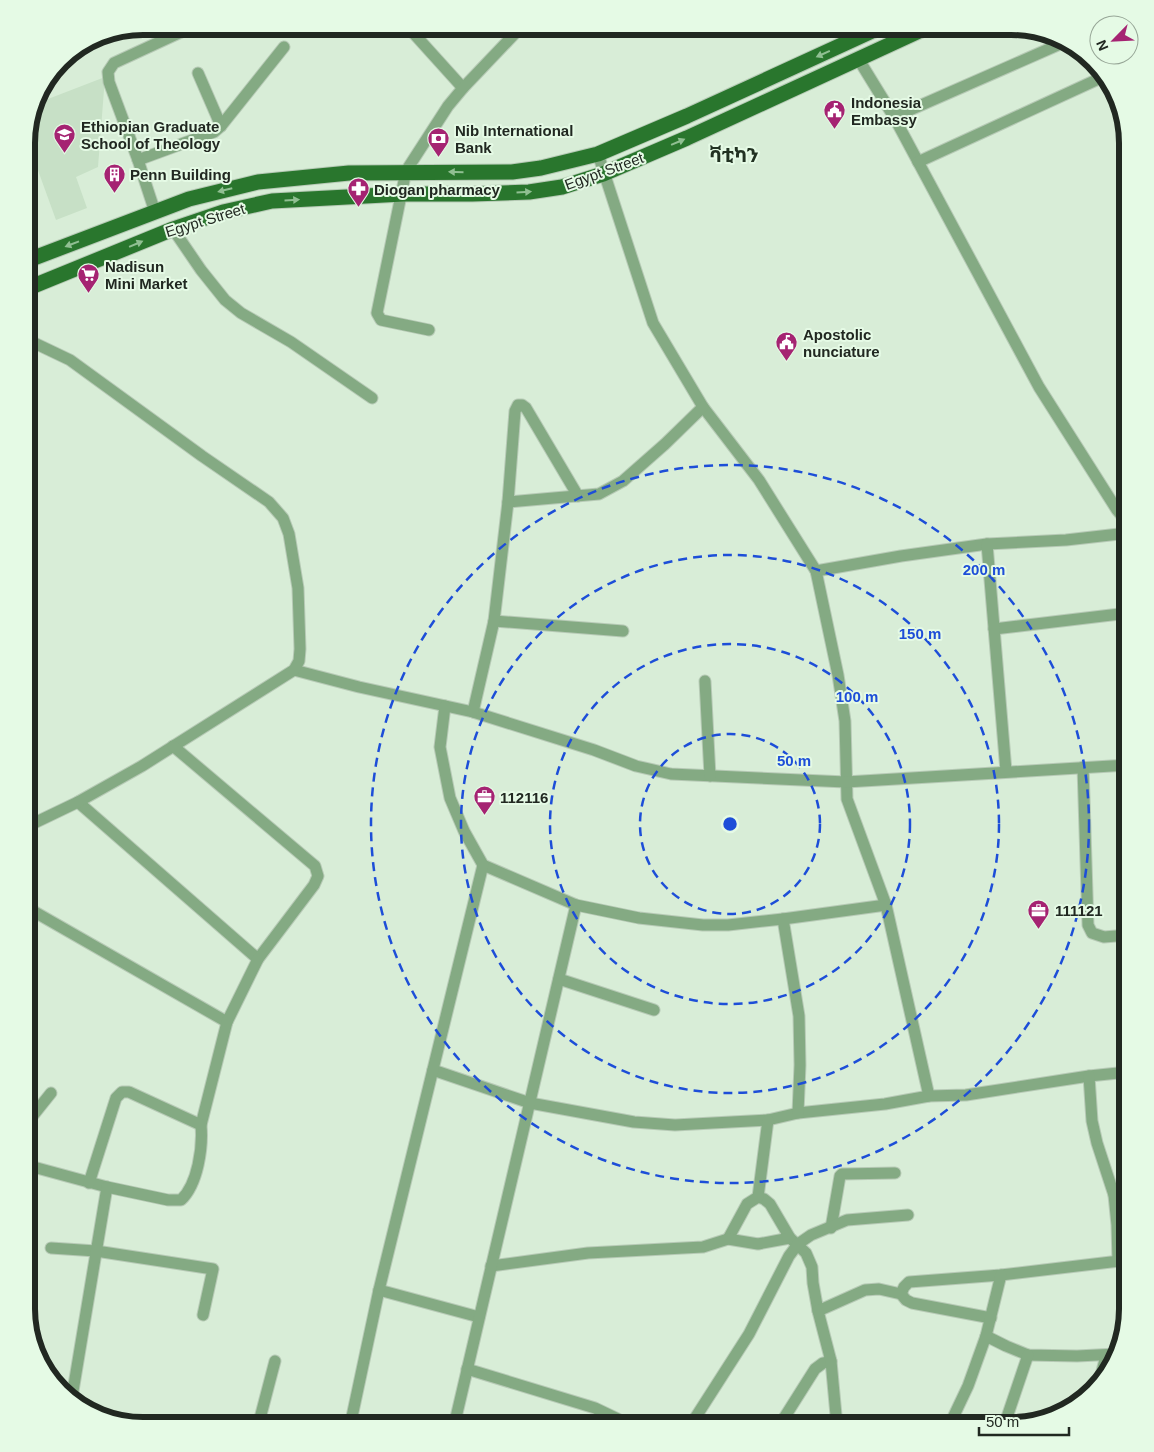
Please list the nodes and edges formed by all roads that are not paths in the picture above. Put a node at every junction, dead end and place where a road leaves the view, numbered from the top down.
1 (174, 35) edge
2 (415, 35) edge
3 (513, 35) edge
4 (863, 35) edge
5 (911, 35) edge
6 (1057, 46) edge
7 (284, 47) dead end
8 (859, 60) junction
9 (198, 73) dead end
10 (1098, 79) edge
11 (463, 88) junction
12 (894, 117) junction
13 (221, 126) junction
14 (598, 154) junction
15 (138, 160) junction
16 (918, 162) junction
17 (406, 171) junction
18 (603, 174) junction
19 (403, 194) junction
20 (155, 212) junction
21 (173, 229) junction
22 (35, 258) edge
23 (35, 285) edge
24 (429, 330) dead end
25 (35, 343) edge
26 (372, 398) dead end
27 (703, 407) junction
28 (578, 496) junction
29 (508, 502) junction
30 (1119, 512) edge
31 (1119, 534) edge
32 (987, 544) junction
33 (816, 571) junction
34 (1119, 614) edge
35 (494, 622) junction
36 (994, 629) junction
37 (623, 631) dead end
38 (294, 670) junction
39 (705, 681) dead end
40 (445, 706) junction
41 (472, 712) junction
42 (173, 746) junction
43 (1119, 765) edge
44 (1083, 767) junction
45 (1006, 771) junction
46 (710, 776) junction
47 (846, 782) junction
48 (78, 802) junction
49 (35, 823) edge
50 (483, 865) junction
51 (576, 905) junction
52 (886, 905) junction
53 (35, 912) edge
54 (783, 919) junction
55 (1119, 936) edge
56 (258, 959) junction
57 (559, 979) junction
58 (654, 1010) dead end
59 (227, 1022) junction
60 (433, 1070) junction
61 (1119, 1073) edge
62 (1089, 1076) junction
63 (51, 1093) dead end
64 (929, 1096) junction
65 (530, 1103) junction
66 (35, 1113) edge
67 (798, 1113) junction
68 (768, 1120) junction
69 (201, 1125) junction
70 (35, 1168) edge
71 (894, 1173) dead end
72 (89, 1183) junction
73 (106, 1187) junction
74 (1114, 1195) junction
75 (1119, 1195) edge
76 (758, 1197) junction
77 (908, 1215) dead end
78 (831, 1228) junction
79 (1119, 1237) edge
80 (728, 1239) junction
81 (794, 1241) junction
82 (51, 1248) dead end
83 (96, 1251) junction
84 (1119, 1260) edge
85 (492, 1266) junction
86 (1001, 1275) junction
87 (379, 1290) junction
88 (901, 1294) junction
89 (818, 1310) junction
90 (203, 1315) dead end
91 (480, 1318) junction
92 (991, 1318) junction
93 (986, 1336) junction
94 (1028, 1355) junction
95 (1109, 1355) edge
96 (275, 1361) dead end
97 (831, 1361) junction
98 (467, 1369) junction
99 (73, 1391) edge
100 (260, 1417) edge
101 (352, 1417) edge
102 (456, 1417) edge
103 (614, 1417) edge
104 (696, 1417) edge
105 (785, 1417) edge
106 (836, 1417) edge
107 (953, 1417) edge
108 (1007, 1417) edge

1 - 15 street
2 - 11 street
3 - 11 street
4 -> 14 main road, Egypt Street
5 - 8 main road, Egypt Street
6 - 12 street
7 - 13 street
8 - 12 street
18 -> 8 main road, Egypt Street
9 - 13 street
10 - 16 street
11 - 17 street
12 - 16 street
13 - 15 street
14 -> 17 main road, Egypt Street
14 - 18 street
15 - 20 street
16 - 30 street
17 - 19 street
17 -> 20 main road, Egypt Street
19 -> 18 main road, Egypt Street
18 - 27 street
21 -> 19 main road, Egypt Street
19 - 24 street
20 -> 22 main road, Egypt Street
23 -> 21 main road, Egypt Street
21 - 26 street
25 - 38 street
27 - 28 street
27 - 33 street
28 - 29 street
28 - 29 street
29 - 35 street
31 - 32 street
32 - 33 street
32 - 36 street
33 - 47 street
34 - 36 street
35 - 37 street
35 - 41 street
36 - 45 street
38 - 40 street
38 - 42 street
39 - 46 street
40 - 41 street
40 - 50 street
41 - 46 street
42 - 48 street
42 - 56 street
43 - 44 street
44 - 45 street
44 - 55 street
45 - 47 street
46 - 47 street
47 - 52 street
48 - 49 street
48 - 56 street
50 - 51 street
50 - 60 street
51 - 54 street
51 - 57 street
52 - 54 street
52 - 64 street
53 - 59 street
54 - 67 street
56 - 59 street
57 - 58 street
57 - 65 street
59 - 69 street
60 - 65 street
60 - 87 street
61 - 62 street
62 - 64 street
62 - 74 street
63 - 66 street
64 - 67 street
65 - 68 street
65 - 85 street
67 - 68 street
68 - 76 street
69 - 72 street
69 - 73 street
70 - 72 street
71 - 78 street
72 - 73 street
73 - 83 street
74 - 75 street
74 - 79 street
76 - 80 street
76 - 81 street
77 - 78 street
78 - 81 street
80 - 81 street
80 - 85 street
81 - 89 street
81 - 104 street
82 - 83 street
83 - 90 street
83 - 99 street
84 - 86 street
85 - 91 street
86 - 88 street
86 - 92 street
87 - 91 street
87 - 101 street
88 - 89 street
88 - 92 street
89 - 97 street
91 - 98 street
92 - 93 street
93 - 94 street
93 - 107 street
94 - 95 street
94 - 108 street
96 - 100 street
97 - 105 street
97 - 106 street
98 - 102 street
98 - 103 street

